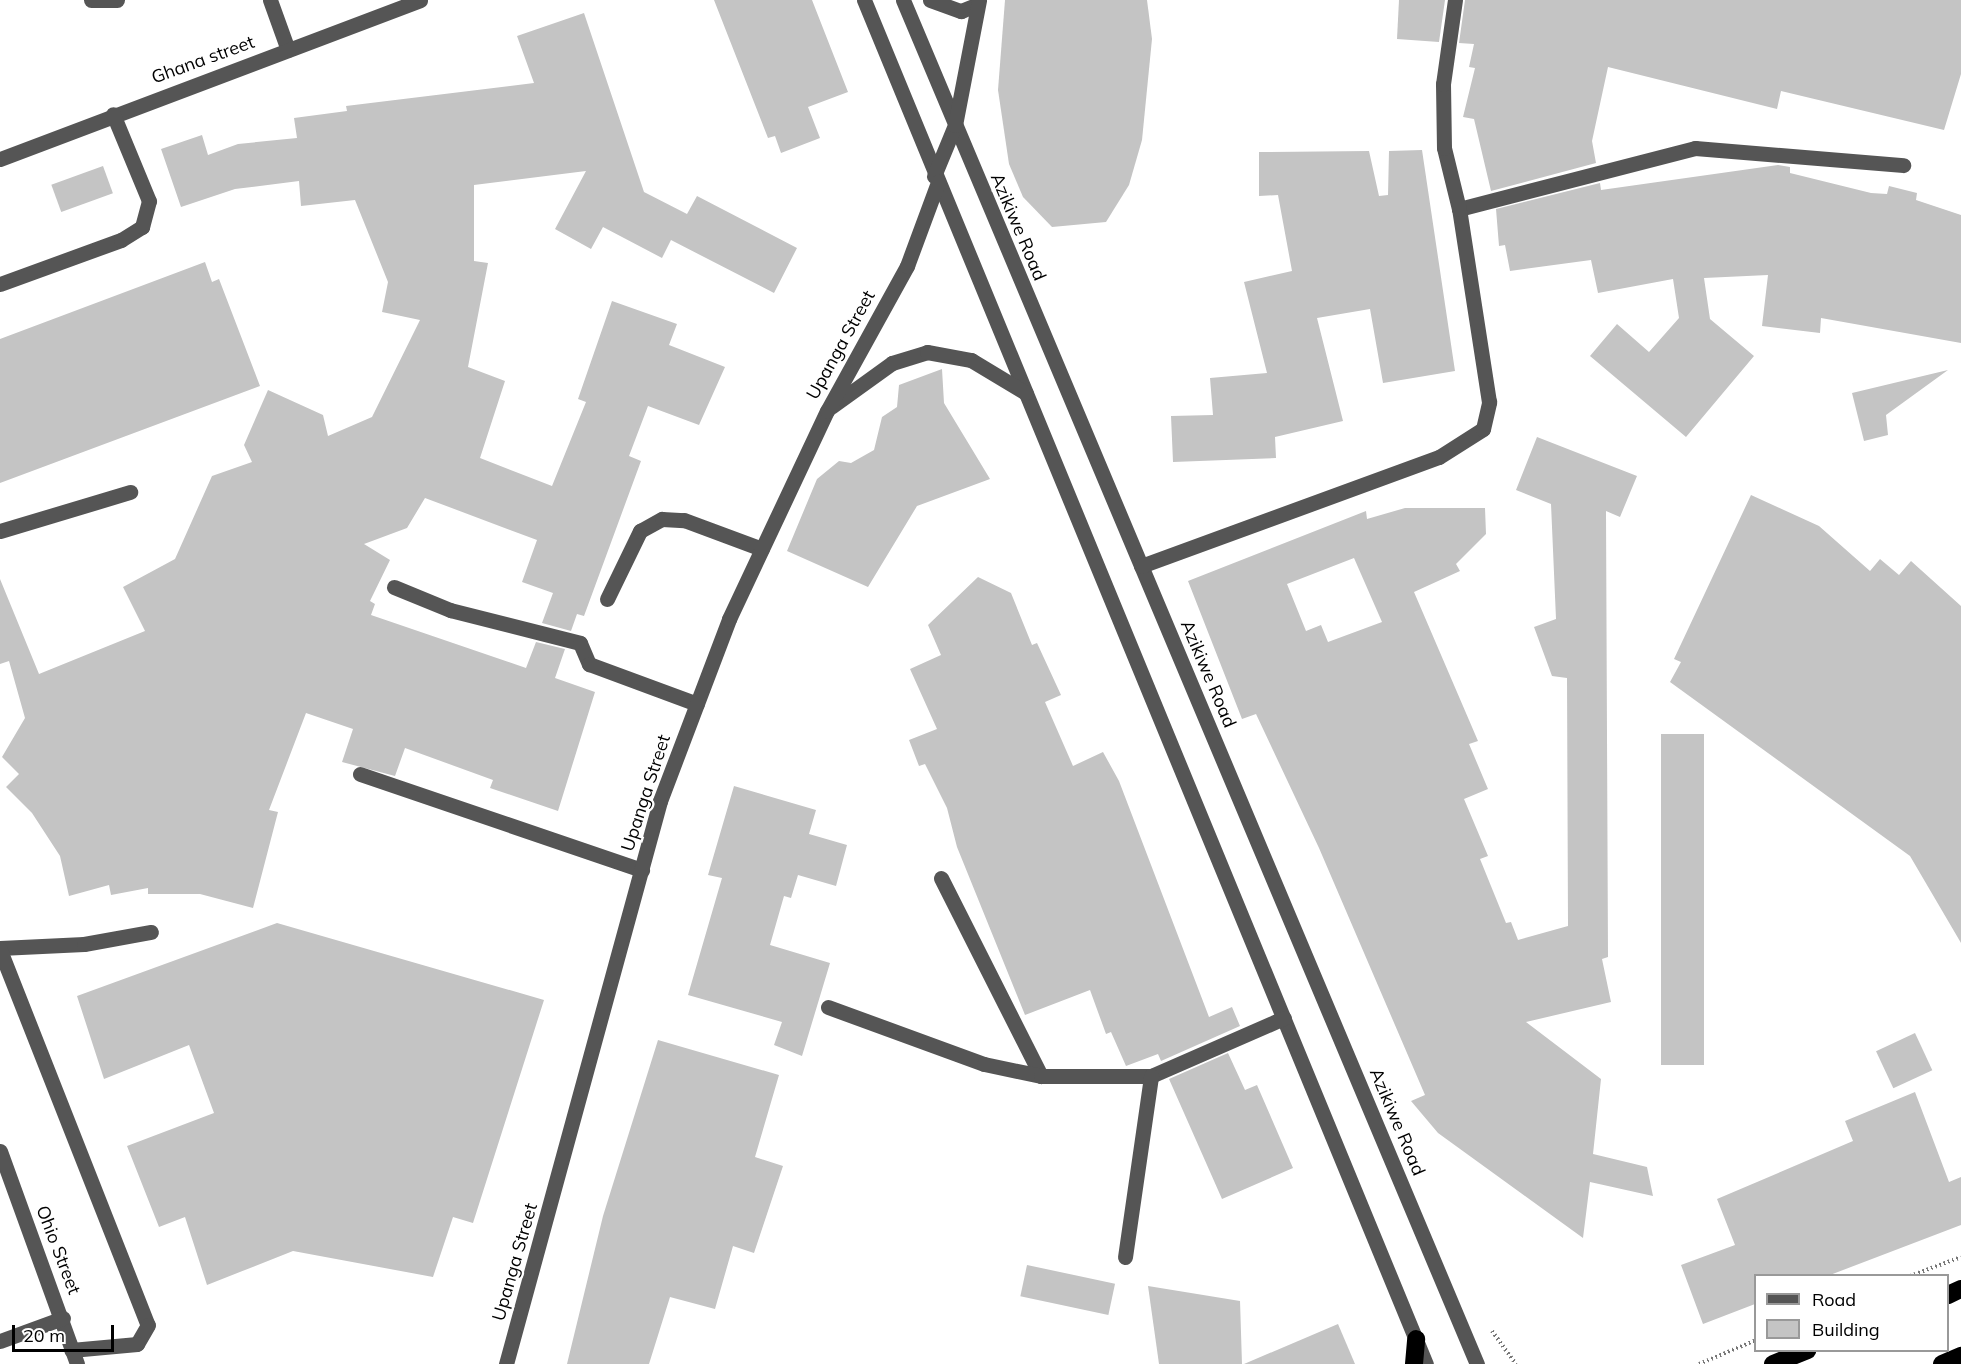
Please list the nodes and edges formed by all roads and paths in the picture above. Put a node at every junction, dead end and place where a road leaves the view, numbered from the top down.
1 (91, 0) edge
2 (117, 0) edge
3 (270, 0) edge
4 (420, 0) edge
5 (864, 0) edge
6 (903, 0) edge
7 (930, 0) edge
8 (1455, 0) edge
9 (977, 2) edge
10 (288, 50) junction
11 (113, 114) junction
12 (955, 125) junction
13 (0, 159) edge
14 (1903, 165) dead end
15 (937, 177) junction
16 (1459, 209) junction
17 (0, 284) edge
18 (1026, 393) junction
19 (827, 411) junction
20 (129, 492) dead end
21 (0, 531) edge
22 (762, 549) junction
23 (1141, 566) junction
24 (394, 587) dead end
25 (607, 598) dead end
26 (697, 704) junction
27 (360, 774) dead end
28 (642, 870) junction
29 (941, 878) dead end
30 (151, 932) dead end
31 (0, 949) edge
32 (828, 1007) dead end
33 (1284, 1018) junction
34 (1041, 1076) junction
35 (1151, 1076) junction
36 (0, 1151) edge
37 (1125, 1257) dead end
38 (1961, 1257) edge
39 (1913, 1274) edge
40 (63, 1318) junction
41 (1416, 1339) junction
42 (1754, 1340) edge
43 (0, 1341) edge
44 (1802, 1352) edge
45 (1961, 1356) edge
46 (74, 1357) edge
47 (506, 1364) edge
48 (1414, 1364) edge
49 (1426, 1364) edge
50 (1477, 1364) edge
51 (1699, 1364) edge
52 (1773, 1364) edge
53 (1942, 1364) edge

1 - 2 street
3 - 10 street
4 - 10 street, Ghana street
5 - 15 street
6 - 12 street, Azikiwe Road
7 - 9 street
8 - 16 street
9 - 12 street, Upanga Street
10 - 11 street, Ghana street
11 - 13 street, Ghana street
11 - 17 street
12 - 15 street, Upanga Street
12 - 23 street, Azikiwe Road
14 - 16 street
15 - 18 street
15 - 19 street, Upanga Street
16 - 23 street
18 - 19 street
18 - 33 street
19 - 22 street, Upanga Street
20 - 21 street
22 - 25 street
22 - 26 street, Upanga Street
23 - 50 street, Azikiwe Road
24 - 26 street
26 - 28 street, Upanga Street
27 - 28 street
28 - 47 street, Upanga Street
29 - 34 street
30 - 31 street
31 - 46 street
32 - 34 street
33 - 35 street
33 - 41 street
34 - 35 street
35 - 37 street
36 - 40 street, Ohio Street
38 - 39 path
40 - 43 street
40 - 46 street, Ohio Street
41 - 48 highway
41 - 49 street
42 - 51 path
44 - 52 highway
45 - 53 highway

